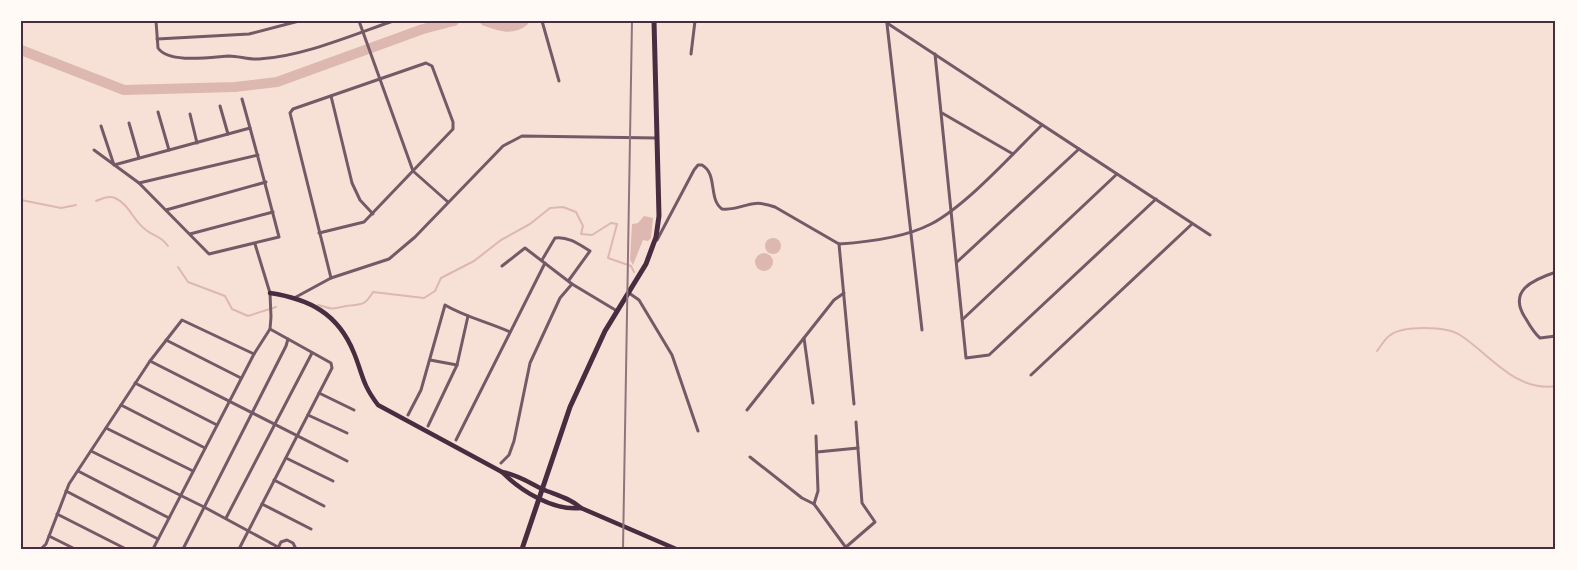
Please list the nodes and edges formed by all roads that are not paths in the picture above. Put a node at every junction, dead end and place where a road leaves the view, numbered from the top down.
1 (156, 21) edge
2 (299, 21) edge
3 (359, 21) edge
4 (393, 21) edge
5 (542, 21) edge
6 (654, 21) edge
7 (695, 21) edge
8 (362, 32) junction
9 (157, 40) junction
10 (691, 54) dead end
11 (936, 54) junction
12 (380, 80) junction
13 (559, 81) dead end
14 (331, 96) junction
15 (242, 99) dead end
16 (220, 106) dead end
17 (158, 112) dead end
18 (942, 113) junction
19 (190, 114) dead end
20 (129, 123) dead end
21 (1042, 124) junction
22 (101, 126) dead end
23 (250, 128) junction
24 (228, 134) junction
25 (657, 138) junction
26 (197, 143) junction
27 (1080, 149) junction
28 (94, 150) dead end
29 (169, 150) junction
30 (1012, 154) junction
31 (258, 155) junction
32 (139, 158) junction
33 (114, 165) junction
34 (413, 171) junction
35 (1118, 174) junction
36 (139, 182) junction
37 (266, 182) junction
38 (1156, 200) junction
39 (448, 202) junction
40 (166, 210) junction
41 (952, 210) junction
42 (273, 212) junction
43 (373, 214) junction
44 (1192, 224) junction
45 (910, 232) junction
46 (319, 233) junction
47 (189, 234) junction
48 (1210, 235) dead end
49 (255, 244) junction
50 (654, 244) junction
51 (839, 244) junction
52 (543, 261) junction
53 (957, 263) junction
54 (502, 266) dead end
55 (1556, 272) edge
56 (331, 278) junction
57 (570, 280) junction
58 (572, 284) junction
59 (629, 292) junction
60 (270, 293) junction
61 (845, 293) junction
62 (296, 297) junction
63 (617, 311) junction
64 (468, 316) junction
65 (962, 320) junction
66 (270, 328) junction
67 (922, 330) dead end
68 (510, 332) junction
69 (1556, 336) edge
70 (804, 338) junction
71 (288, 339) junction
72 (166, 340) junction
73 (312, 352) junction
74 (254, 354) junction
75 (430, 360) junction
76 (150, 361) junction
77 (457, 365) junction
78 (1031, 375) dead end
79 (241, 378) junction
80 (135, 383) junction
81 (319, 393) junction
82 (229, 401) junction
83 (813, 403) dead end
84 (854, 404) dead end
85 (121, 405) junction
86 (354, 410) dead end
87 (746, 410) dead end
88 (252, 412) junction
89 (308, 415) junction
90 (408, 415) dead end
91 (856, 422) dead end
92 (275, 423) junction
93 (217, 425) junction
94 (428, 426) dead end
95 (106, 428) junction
96 (698, 431) dead end
97 (347, 433) dead end
98 (298, 435) junction
99 (816, 436) dead end
100 (456, 440) dead end
101 (205, 448) junction
102 (858, 448) junction
103 (91, 451) junction
104 (817, 452) junction
105 (750, 457) dead end
106 (286, 458) junction
107 (347, 461) dead end
108 (501, 463) dead end
109 (78, 471) junction
110 (193, 471) junction
111 (502, 472) junction
112 (274, 480) junction
113 (334, 481) dead end
114 (543, 489) junction
115 (66, 492) junction
116 (180, 496) junction
117 (539, 498) junction
118 (262, 504) junction
119 (814, 504) junction
120 (324, 506) dead end
121 (204, 507) junction
122 (581, 508) junction
123 (57, 514) junction
124 (169, 518) junction
125 (226, 518) junction
126 (311, 529) dead end
127 (248, 530) junction
128 (49, 536) junction
129 (158, 539) junction
130 (278, 548) edge
131 (846, 548) edge
132 (41, 549) edge
133 (75, 549) edge
134 (126, 549) edge
135 (153, 549) edge
136 (182, 549) edge
137 (239, 549) edge
138 (296, 549) edge
139 (522, 549) edge
140 (676, 549) edge

1 - 9 street
2 - 9 street
3 - 8 street
4 - 8 street
5 - 13 street
6 - 25 main road
7 - 10 street
8 - 9 street
8 - 12 street
11 - 18 street
11 - 21 street
11 - 45 street
12 - 14 street
12 - 34 street
12 - 34 street
14 - 43 street
14 - 46 street
15 - 23 street
16 - 24 street
17 - 29 street
18 - 30 street
18 - 41 street
19 - 26 street
20 - 32 street
21 - 27 street
21 - 30 street
22 - 33 street
23 - 24 street
23 - 31 street
24 - 26 street
25 - 39 street
25 - 50 main road
26 - 29 street
27 - 35 street
27 - 53 street
28 - 33 street
29 - 32 street
30 - 41 street
31 - 36 street
31 - 37 street
32 - 33 street
33 - 36 street
34 - 39 street
34 - 43 street
35 - 38 street
35 - 65 street
36 - 40 street
37 - 40 street
37 - 42 street
38 - 44 street
38 - 65 street
39 - 56 street
40 - 47 street
41 - 45 street
41 - 53 street
42 - 47 street
42 - 49 street
43 - 46 street
44 - 48 street
44 - 78 street
45 - 51 street
45 - 67 street
46 - 56 street
47 - 49 street
49 - 60 street
50 - 51 street
50 - 59 main road
51 - 61 street
52 - 54 street
52 - 57 street
52 - 57 street
52 - 68 street
53 - 65 street
55 - 69 street
56 - 62 street
57 - 58 street
58 - 63 street
58 - 108 street
59 - 63 main road
59 - 96 street
60 - 62 main road
60 - 66 street
61 - 70 street
61 - 84 street
62 - 111 main road
63 - 114 main road
64 - 68 street
64 - 75 street
64 - 77 street
66 - 71 street
66 - 74 street
68 - 100 street
70 - 83 street
70 - 87 street
71 - 73 street
71 - 88 street
72 - 74 street
72 - 76 street
72 - 79 street
73 - 81 street
73 - 92 street
74 - 79 street
75 - 77 street
75 - 90 street
76 - 80 street
76 - 82 street
77 - 94 street
79 - 82 street
80 - 85 street
80 - 93 street
81 - 86 street
81 - 89 street
82 - 88 street
82 - 93 street
85 - 95 street
85 - 101 street
88 - 92 street
88 - 121 street
89 - 97 street
89 - 98 street
91 - 102 street
92 - 98 street
92 - 125 street
93 - 101 street
95 - 103 street
95 - 110 street
98 - 106 street
98 - 107 street
99 - 104 street
101 - 110 street
102 - 104 street
102 - 131 street
103 - 109 street
103 - 116 street
104 - 119 street
105 - 119 street
106 - 112 street
106 - 113 street
109 - 115 street
109 - 124 street
110 - 116 street
111 - 114 main road
111 - 117 main road
112 - 118 street
112 - 120 street
114 - 117 main road
114 - 122 main road
115 - 123 street
115 - 129 street
116 - 121 street
116 - 124 street
117 - 122 main road
117 - 139 main road
118 - 126 street
118 - 127 street
119 - 131 street
121 - 125 street
121 - 136 street
122 - 140 main road
123 - 128 street
123 - 134 street
124 - 129 street
125 - 127 street
127 - 130 street
127 - 137 street
128 - 132 street
128 - 133 street
129 - 135 street
130 - 138 street

